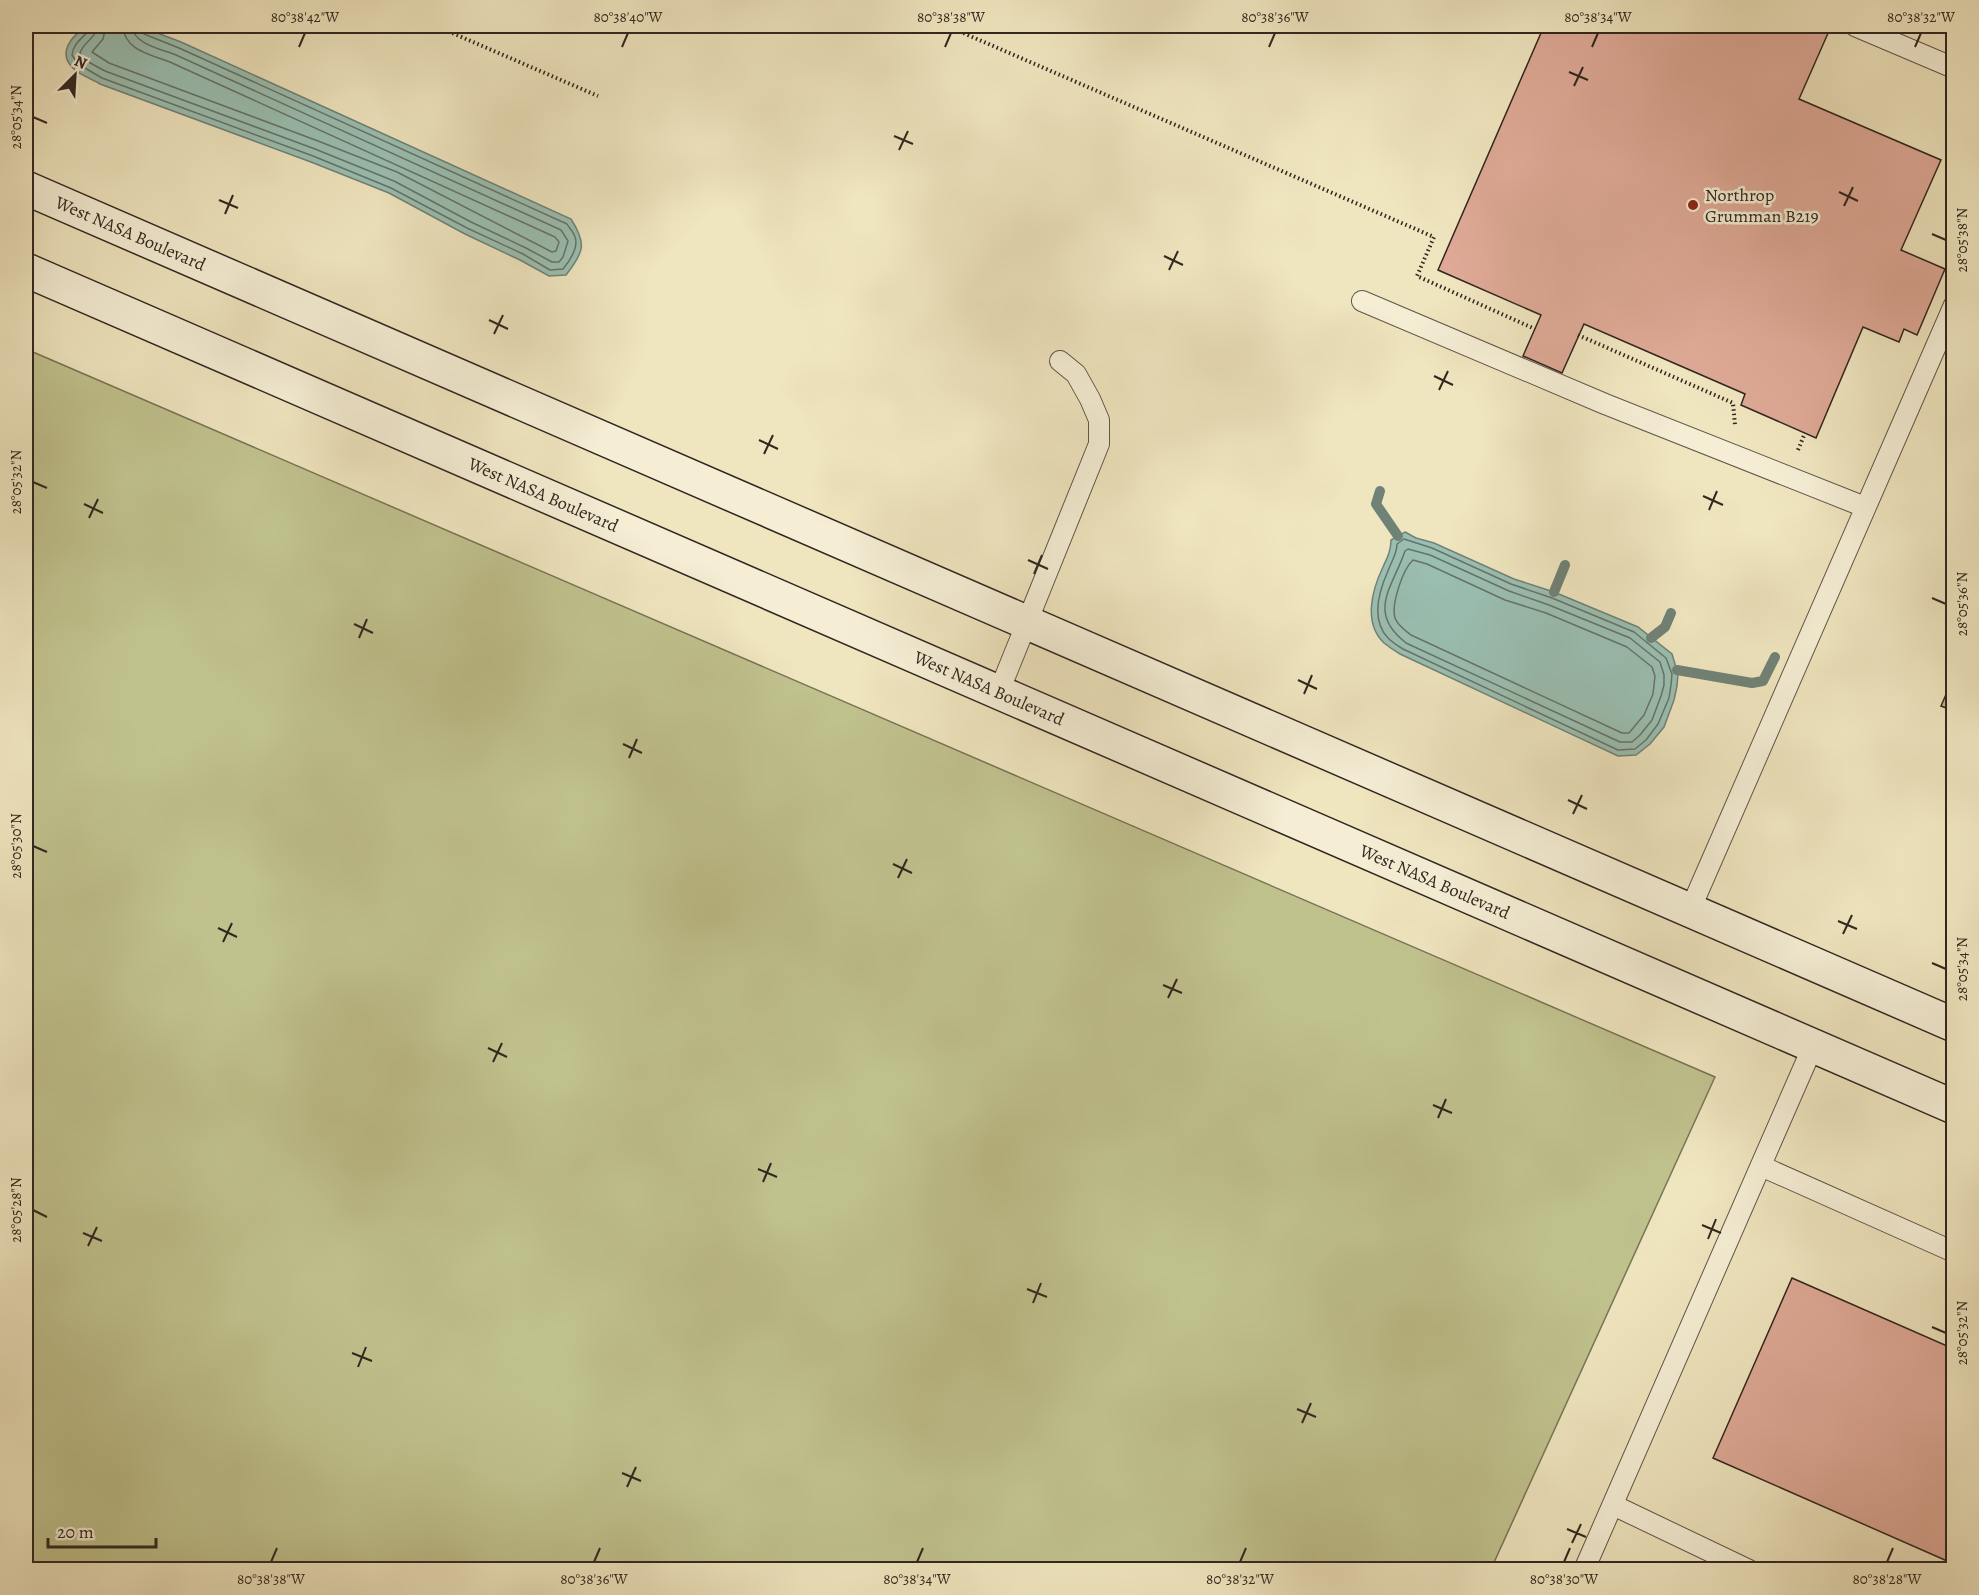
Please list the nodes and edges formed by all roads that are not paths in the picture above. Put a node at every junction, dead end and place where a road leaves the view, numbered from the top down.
1 (1855, 26) edge
2 (1953, 68) edge
3 (26, 188) edge
4 (26, 270) edge
5 (1362, 301) dead end
6 (1953, 305) edge
7 (1060, 361) dead end
8 (1865, 507) junction
9 (1028, 623) junction
10 (998, 694) junction
11 (1690, 910) junction
12 (1953, 1025) edge
13 (1814, 1046) junction
14 (1953, 1107) edge
15 (1761, 1166) junction
16 (1953, 1252) edge
17 (1613, 1505) junction
18 (1584, 1569) edge
19 (1749, 1569) edge

1 - 2 lane
3 - 9 main road, West NASA Boulevard
4 - 10 main road, West NASA Boulevard
5 - 8 lane
6 - 8 lane
7 - 9 lane
8 - 11 lane
9 - 10 lane
9 - 11 main road, West NASA Boulevard
10 - 13 main road, West NASA Boulevard
11 - 12 main road, West NASA Boulevard
13 - 14 main road, West NASA Boulevard
13 - 15 lane
15 - 16 lane
15 - 17 lane
17 - 18 lane
17 - 19 lane

